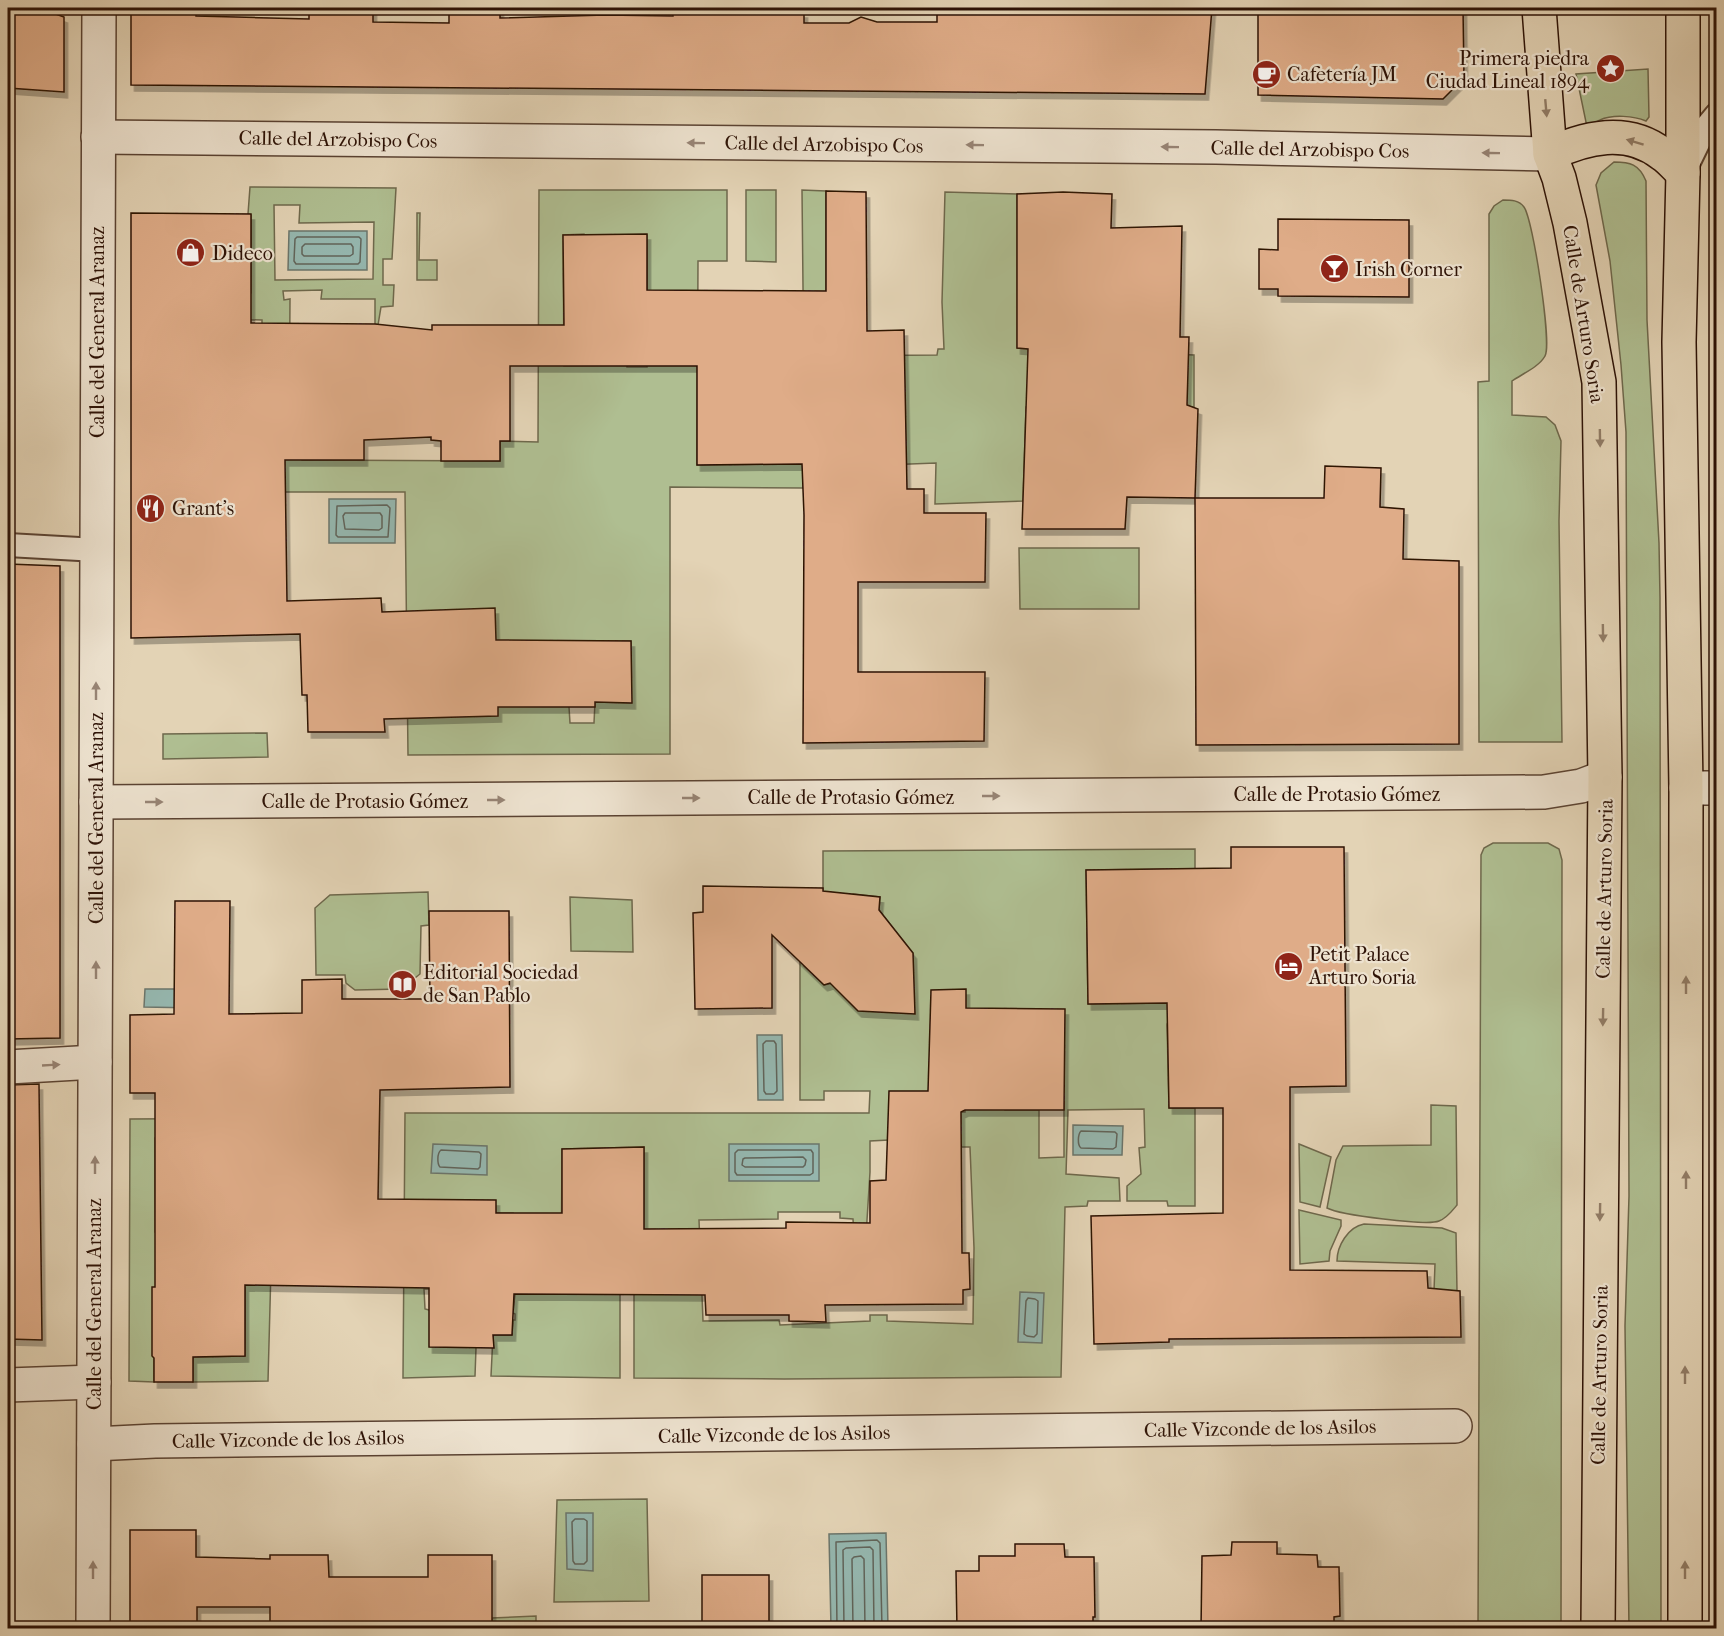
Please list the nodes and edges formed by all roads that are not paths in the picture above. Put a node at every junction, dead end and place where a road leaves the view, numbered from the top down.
1 (99, 8) edge
2 (1539, 8) edge
3 (1683, 8) edge
4 (1716, 116) edge
5 (98, 137) junction
6 (1550, 154) junction
7 (1683, 173) junction
8 (8, 544) edge
9 (97, 550) junction
10 (1605, 777) junction
11 (1701, 788) edge
12 (96, 802) junction
13 (95, 1062) junction
14 (8, 1067) edge
15 (94, 1382) junction
16 (8, 1385) edge
17 (1455, 1426) dead end
18 (94, 1444) junction
19 (93, 1629) edge
20 (1598, 1629) edge
21 (1685, 1629) edge

1 - 5 street, Calle del General Aranaz
2 -> 6 main road, Calle de Arturo Soria
3 - 7 main road
4 - 7 lane
6 -> 5 street, Calle del Arzobispo Cos
5 - 9 street, Calle del General Aranaz
7 -> 6 main road
6 -> 10 main road, Calle de Arturo Soria
7 - 11 main road
8 - 9 lane
12 -> 9 street, Calle del General Aranaz
12 -> 10 street, Calle de Protasio Gómez
10 -> 20 main road, Calle de Arturo Soria
21 -> 11 main road
13 -> 12 street, Calle del General Aranaz
14 -> 13 street
15 -> 13 street, Calle del General Aranaz
15 - 16 street
15 - 18 street, Calle del General Aranaz
17 - 18 street, Calle Vizconde de los Asilos
19 -> 18 street, Calle del General Aranaz

